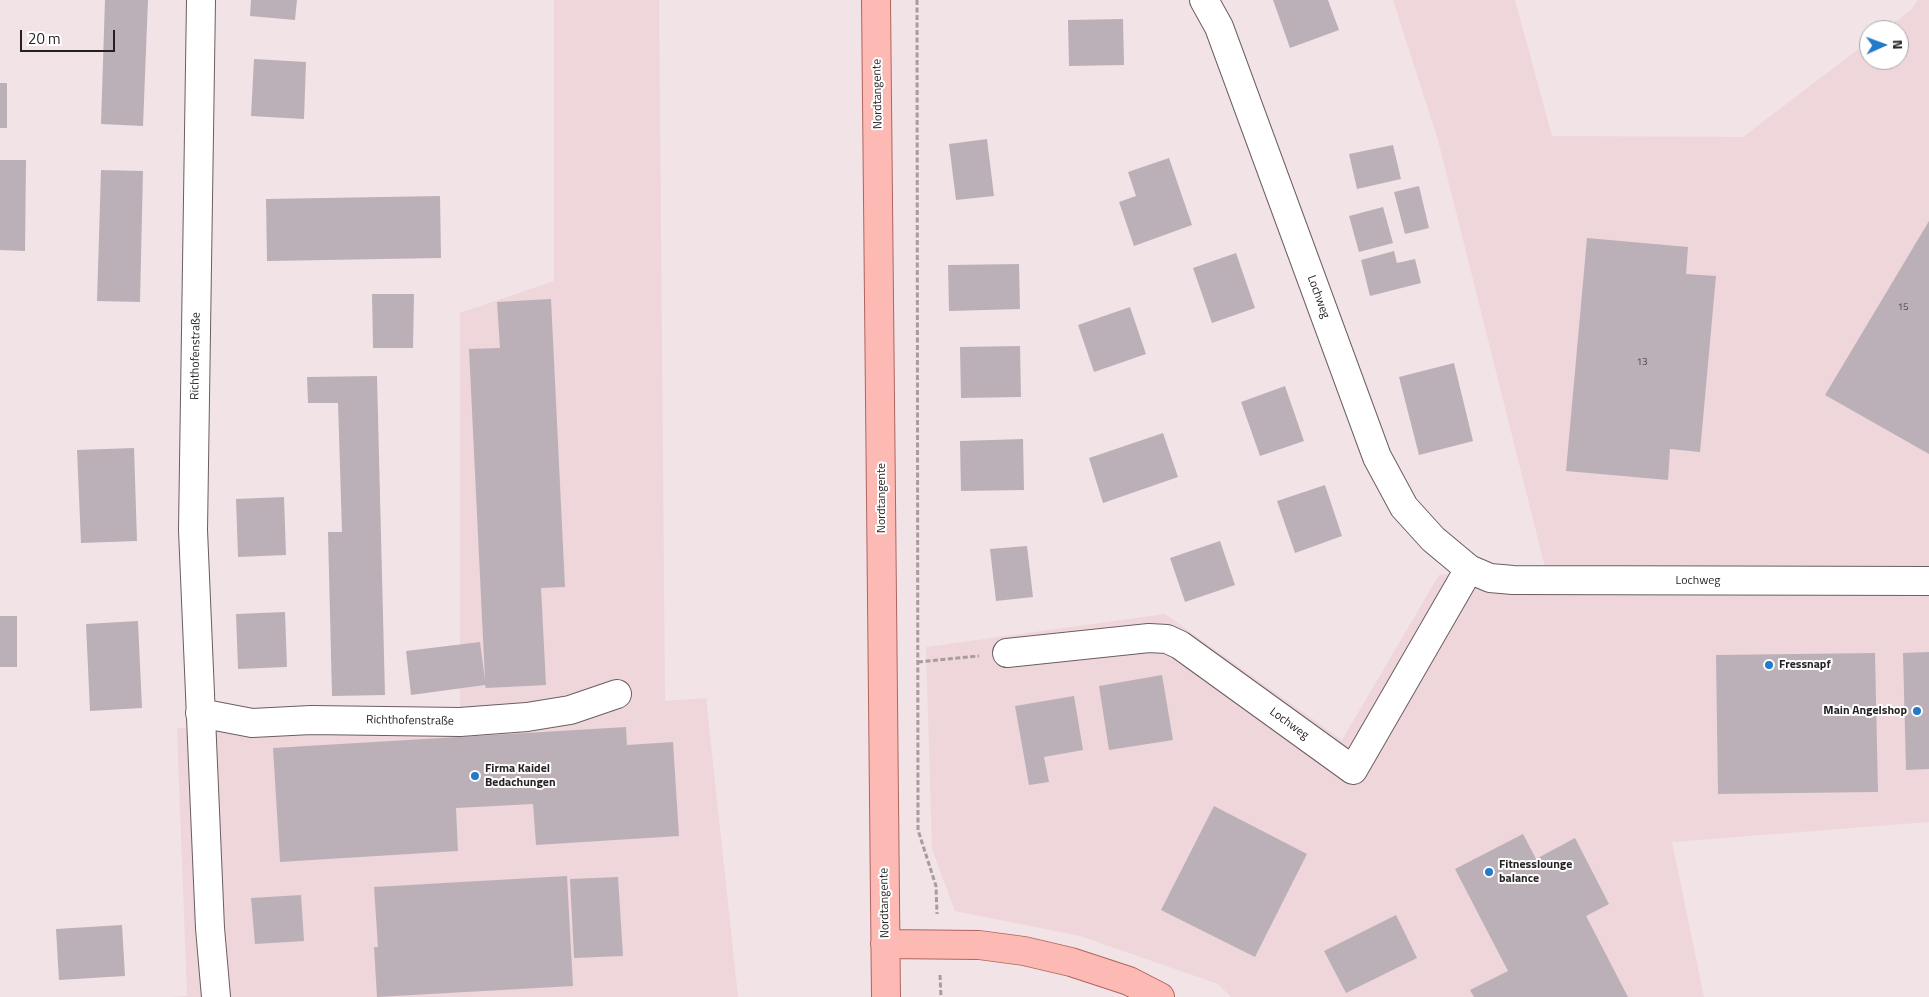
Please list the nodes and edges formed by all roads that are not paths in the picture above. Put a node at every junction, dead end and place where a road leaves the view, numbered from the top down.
1 (201, 0) edge
2 (876, 0) edge
3 (1204, 0) edge
4 (1469, 569) junction
5 (1929, 582) edge
6 (1007, 654) road end
7 (617, 694) dead end
8 (200, 713) junction
9 (885, 944) junction
10 (216, 997) edge
11 (886, 997) edge
12 (1160, 997) edge

1 - 8 street, Richthofenstraße
2 - 9 main road, Nordtangente
3 - 4 street, Lochweg
4 - 5 street, Lochweg
4 - 6 street, Lochweg
7 - 8 street, Richthofenstraße
8 - 10 street, Richthofenstraße
9 - 11 main road, Nordtangente
9 - 12 main road

